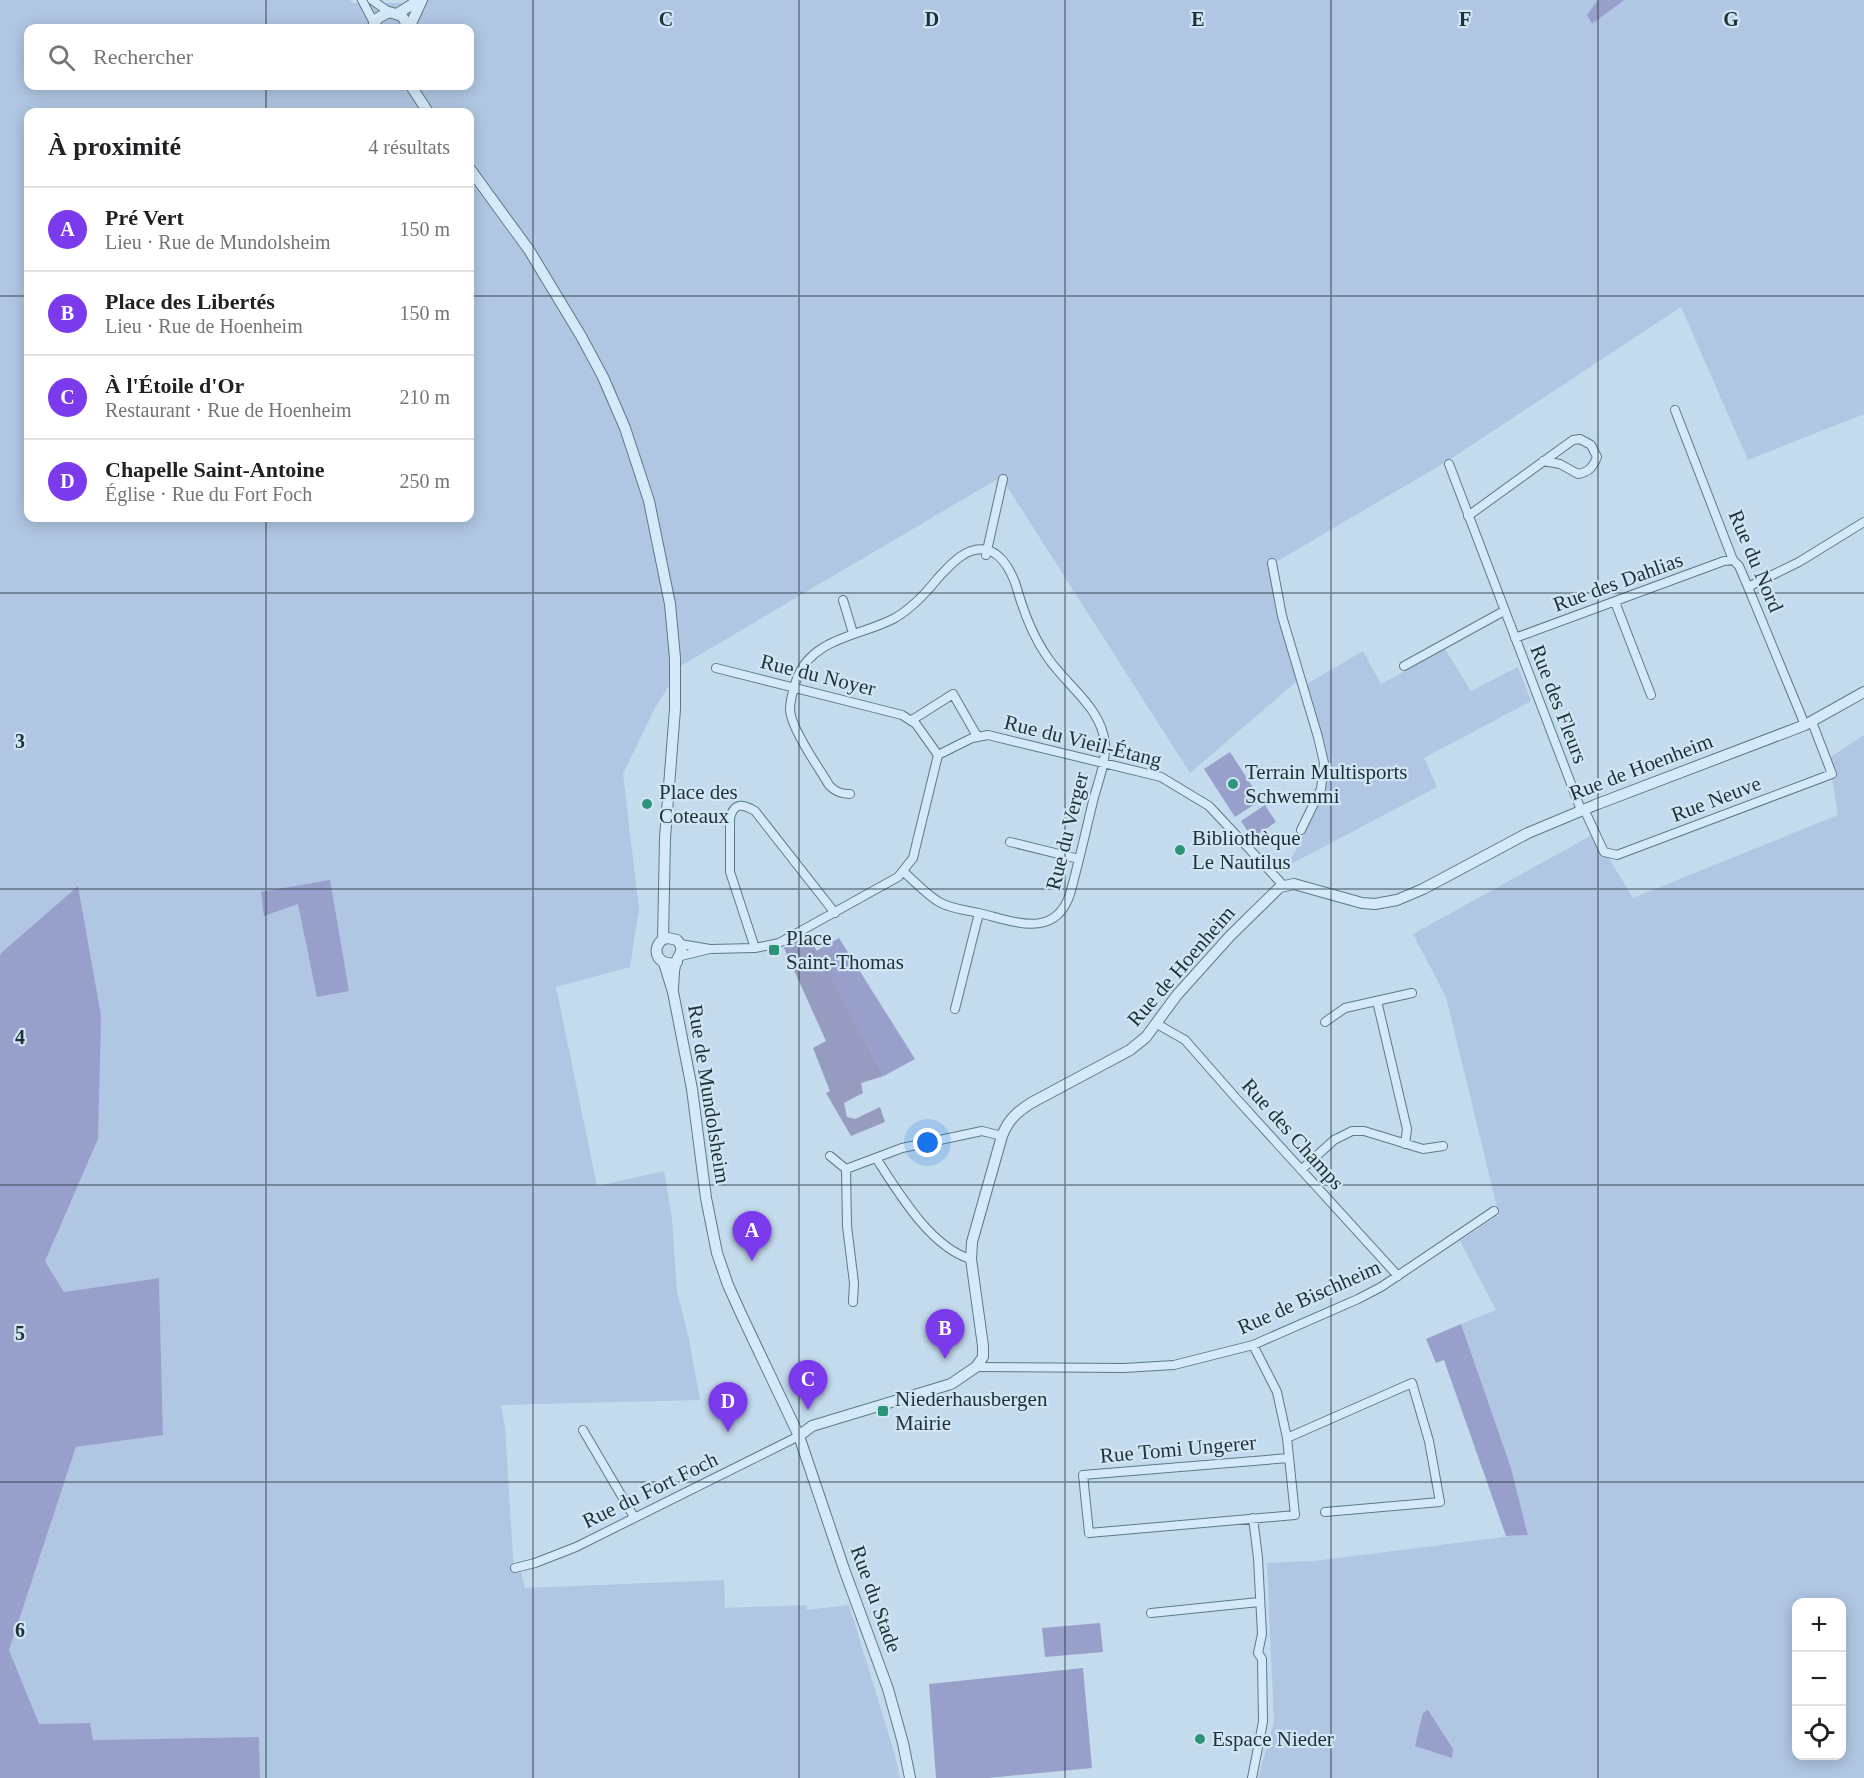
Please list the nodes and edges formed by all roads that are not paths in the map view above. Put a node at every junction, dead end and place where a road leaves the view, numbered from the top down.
1 (362, 0) edge
2 (372, 0) edge
3 (420, 0) edge
4 (393, 13) junction
5 (372, 24) edge
6 (374, 24) edge
7 (407, 24) edge
8 (411, 24) edge
9 (414, 90) edge
10 (425, 108) edge
11 (474, 174) edge
12 (1675, 410) dead end
13 (1543, 461) junction
14 (1449, 464) dead end
15 (1004, 479) dead end
16 (1468, 516) junction
17 (1864, 522) edge
18 (987, 552) junction
19 (1733, 560) junction
20 (1272, 563) dead end
21 (1748, 587) junction
22 (843, 600) dead end
23 (1615, 602) junction
24 (1504, 610) junction
25 (853, 633) junction
26 (1515, 639) junction
27 (1404, 666) dead end
28 (716, 668) dead end
29 (794, 688) junction
30 (1864, 692) edge
31 (1650, 695) dead end
32 (912, 720) junction
33 (1808, 724) junction
34 (977, 736) junction
35 (938, 755) junction
36 (1103, 763) junction
37 (850, 794) dead end
38 (1582, 810) junction
39 (1301, 830) dead end
40 (1010, 842) dead end
41 (1079, 859) junction
42 (904, 872) junction
43 (1283, 885) junction
44 (836, 913) junction
45 (980, 913) junction
46 (672, 940) junction
47 (754, 948) junction
48 (710, 949) junction
49 (679, 959) junction
50 (664, 963) junction
51 (673, 992) junction
52 (1412, 993) dead end
53 (1377, 1001) junction
54 (955, 1009) dead end
55 (1325, 1022) dead end
56 (1157, 1024) junction
57 (1002, 1136) junction
58 (1405, 1144) junction
59 (1443, 1146) dead end
60 (830, 1156) dead end
61 (876, 1158) junction
62 (846, 1169) junction
63 (1301, 1170) junction
64 (1494, 1211) dead end
65 (971, 1259) junction
66 (1398, 1276) junction
67 (853, 1302) dead end
68 (1253, 1345) junction
69 (976, 1367) junction
70 (583, 1430) dead end
71 (799, 1436) junction
72 (1287, 1438) junction
73 (1289, 1458) junction
74 (1325, 1512) dead end
75 (634, 1517) junction
76 (1253, 1518) junction
77 (515, 1568) dead end
78 (1259, 1602) junction
79 (1151, 1613) dead end
80 (910, 1778) edge
81 (1252, 1778) edge

1 - 5 street
2 - 4 street
3 - 4 street
3 - 8 street
4 - 6 street
4 - 7 street
9 - 10 street
11 - 46 street
12 - 19 street, Rue du Nord
13 - 13 street
13 - 16 street
14 - 16 street, Rue des Fleurs
15 - 18 street
16 - 24 street, Rue des Fleurs
17 - 21 street
18 - 25 street
18 - 36 street, Rue du Verger
19 - 21 street, Rue du Nord
19 - 23 street, Rue des Dahlias
20 - 39 street
21 - 33 street, Rue du Nord
22 - 25 street
23 - 26 street, Rue des Dahlias
23 - 31 street
24 - 26 street, Rue des Fleurs
24 - 27 street
25 - 29 street
26 - 38 street, Rue des Fleurs
28 - 29 street, Rue du Noyer
29 - 32 street, Rue du Noyer
29 - 37 street
30 - 33 street, Rue de Hoenheim
32 - 34 street
32 - 35 street
33 - 38 street, Rue de Hoenheim
33 - 38 street, Rue Neuve
34 - 35 street
34 - 36 street, Rue du Vieil-Étang
35 - 42 street
36 - 41 street, Rue du Verger
36 - 43 street, Rue du Vieil-Étang
38 - 43 street, Rue de Hoenheim
40 - 41 street
41 - 45 street, Rue du Verger
42 - 44 street
42 - 45 street, Rue du Verger
43 - 56 street, Rue de Hoenheim
44 - 47 street
44 - 47 street
45 - 54 street
46 - 48 street
46 - 49 street
46 - 50 street
47 - 48 street
48 - 49 street
49 - 50 street
49 - 51 street, Rue de Mundolsheim
50 - 51 street, Rue de Mundolsheim
51 - 71 street, Rue de Mundolsheim
52 - 53 street
53 - 55 street
53 - 58 street
56 - 57 street, Rue de Hoenheim
56 - 63 street, Rue des Champs
57 - 61 street
57 - 65 street, Rue de Hoenheim
58 - 59 street
58 - 63 street
60 - 62 street
61 - 62 street
61 - 65 street
62 - 67 street
63 - 66 street, Rue des Champs
64 - 66 street, Rue de Bischheim
65 - 69 street, Rue de Hoenheim
66 - 68 street, Rue de Bischheim
68 - 69 street, Rue de Bischheim
68 - 72 street
69 - 71 street
70 - 75 street
71 - 75 street, Rue du Fort Foch
71 - 80 street, Rue du Stade
72 - 73 street
72 - 74 street
73 - 76 street, Rue Tomi Ungerer
73 - 76 street, Rue Tomi Ungerer
75 - 77 street, Rue du Fort Foch
76 - 78 street
78 - 79 street
78 - 81 street

